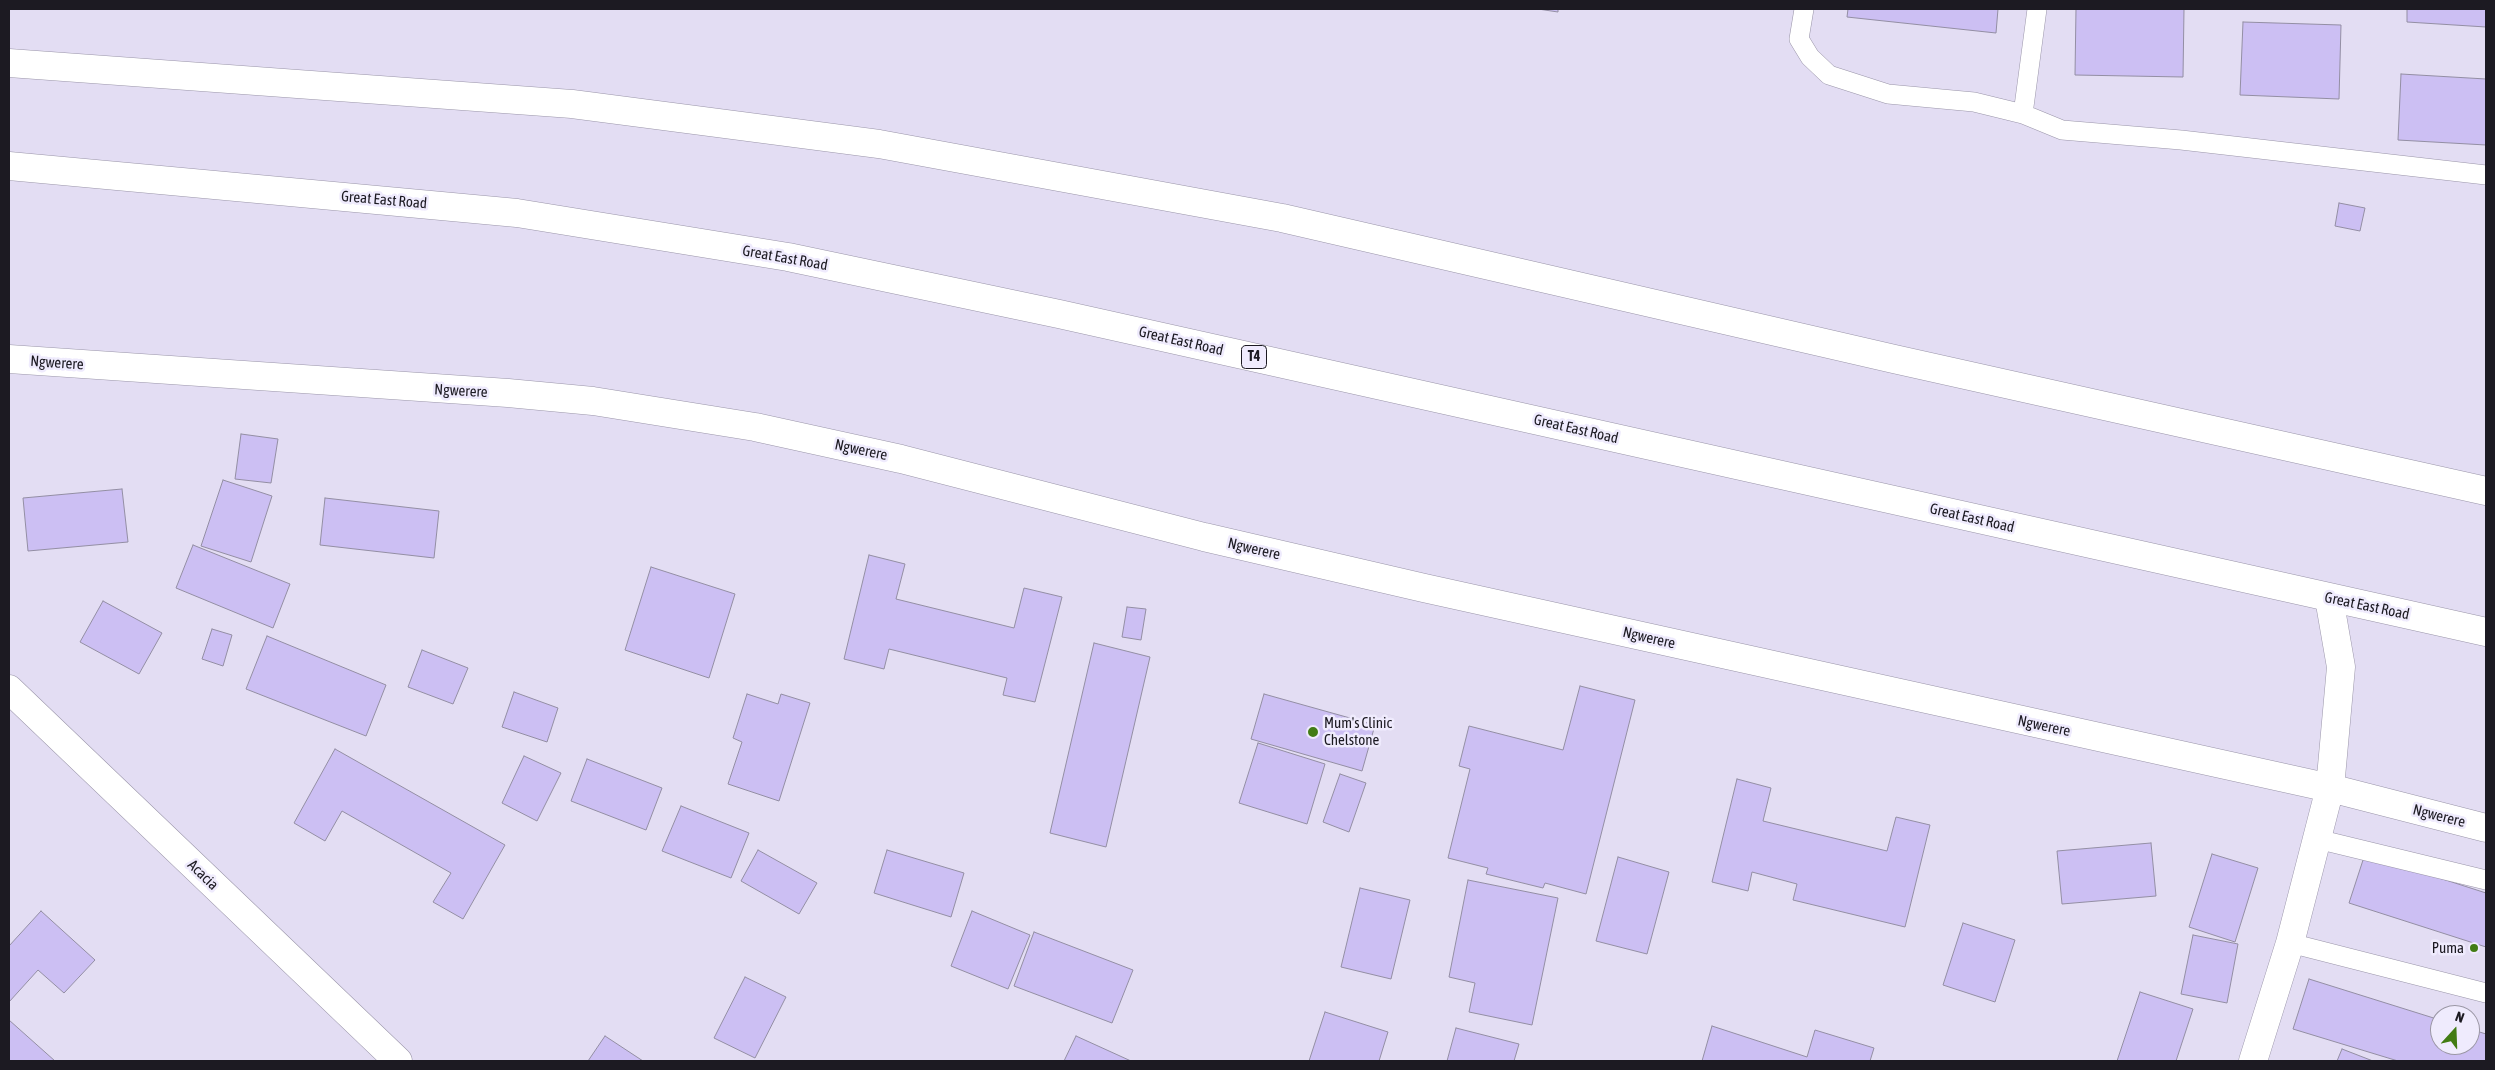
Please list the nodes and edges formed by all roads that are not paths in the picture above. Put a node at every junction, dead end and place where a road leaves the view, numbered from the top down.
1 (1804, 9) edge
2 (2037, 9) edge
3 (9, 63) edge
4 (2023, 114) junction
5 (9, 166) edge
6 (2486, 175) edge
7 (9, 359) edge
8 (2486, 491) edge
9 (2329, 598) junction
10 (2486, 632) edge
11 (9, 689) edge
12 (2330, 788) junction
13 (2486, 828) edge
14 (2317, 839) junction
15 (2486, 880) edge
16 (2290, 943) junction
17 (2486, 993) edge
18 (398, 1061) edge
19 (2254, 1061) edge

1 - 4 lane
2 - 4 lane
3 - 8 main road
4 - 6 lane
5 - 9 main road, Great East Road / T4
7 - 12 main road, Ngwerere
9 - 10 main road, Great East Road / T4
9 - 12 main road
11 - 18 main road, Acacia
12 - 13 main road, Ngwerere
12 - 14 main road
14 - 15 lane
14 - 16 main road
16 - 17 lane
16 - 19 main road

